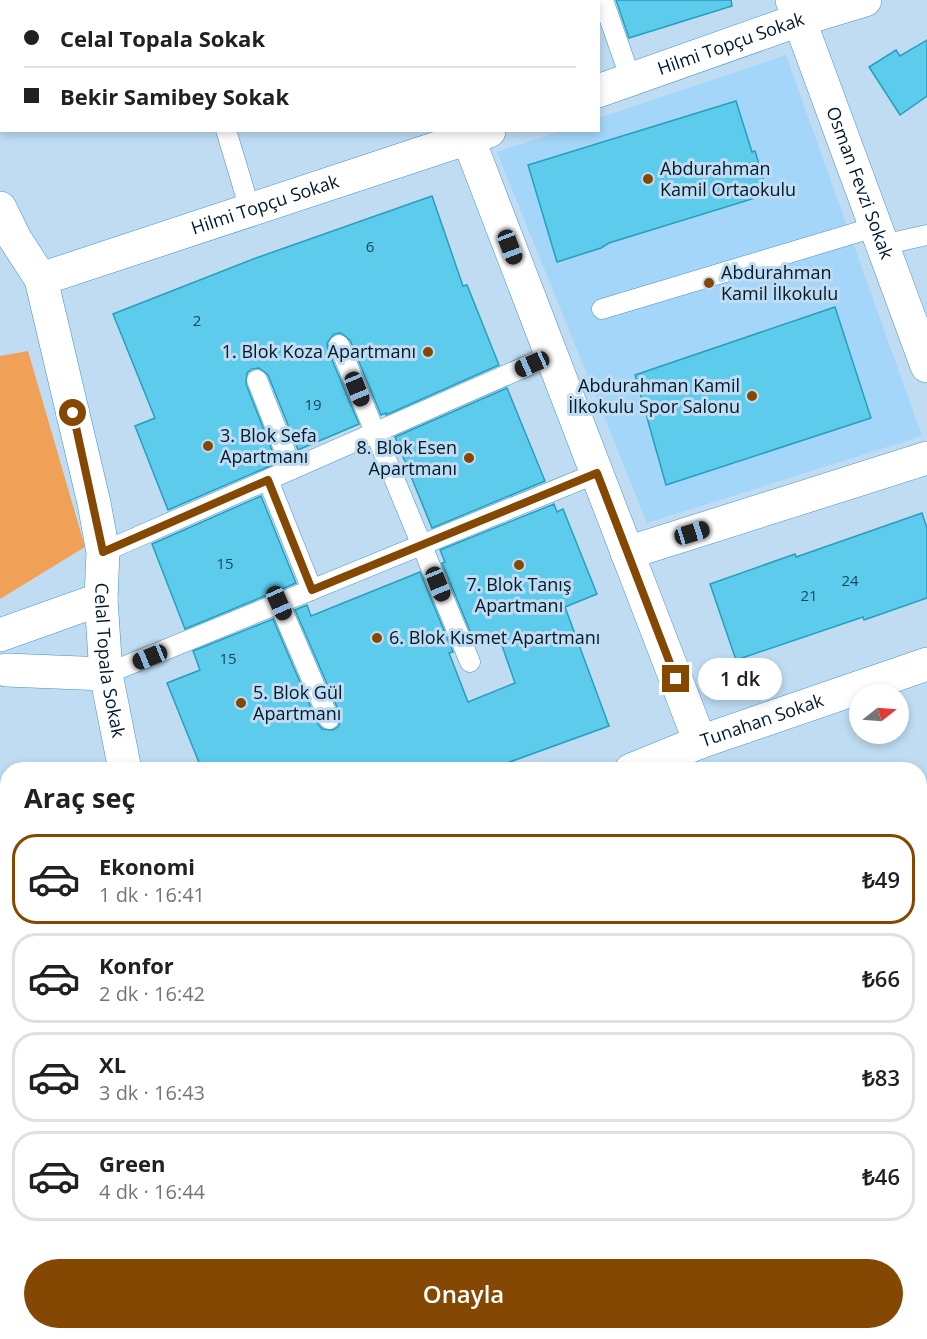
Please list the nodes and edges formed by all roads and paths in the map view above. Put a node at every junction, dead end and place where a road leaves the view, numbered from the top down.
1 (603, 0) edge
2 (865, 0) edge
3 (796, 10) edge
4 (631, 80) junction
5 (600, 90) edge
6 (227, 132) edge
7 (474, 133) edge
8 (0, 208) edge
9 (250, 210) junction
10 (927, 235) edge
11 (878, 236) junction
12 (41, 279) junction
13 (602, 309) dead end
14 (339, 345) dead end
15 (552, 355) junction
16 (927, 366) edge
17 (257, 380) dead end
18 (375, 433) junction
19 (927, 458) edge
20 (292, 469) junction
21 (597, 473) junction
22 (268, 480) junction
23 (422, 545) junction
24 (103, 552) junction
25 (627, 553) junction
26 (312, 590) junction
27 (101, 599) junction
28 (279, 603) junction
29 (0, 635) edge
30 (470, 662) dead end
31 (927, 664) edge
32 (6, 669) dead end
33 (106, 674) junction
34 (329, 719) dead end
35 (700, 742) junction
36 (122, 762) edge
37 (651, 762) edge

1 - 4 lane
2 - 3 street, Hilmi Topçu Sokak
3 - 4 street, Hilmi Topçu Sokak
3 - 11 street, Osman Fevzi Sokak
4 - 5 street, Hilmi Topçu Sokak
6 - 9 lane
7 - 9 street, Hilmi Topçu Sokak
7 - 15 street
8 - 12 street, Celal Topala Sokak
9 - 12 street, Hilmi Topçu Sokak
10 - 11 lane
11 - 13 lane
11 - 16 street, Osman Fevzi Sokak
12 - 24 street, Celal Topala Sokak
14 - 18 lane
15 - 18 lane
15 - 21 street
17 - 20 lane
18 - 20 lane
18 - 23 lane
19 - 25 street
20 - 22 lane
21 - 23 lane
21 - 25 street
22 - 24 lane
22 - 26 lane
23 - 26 lane
23 - 30 lane
24 - 27 street, Celal Topala Sokak
25 - 35 street
26 - 28 lane
27 - 29 street
27 - 33 street, Celal Topala Sokak
28 - 33 lane
28 - 34 lane
31 - 35 street, Tunahan Sokak
32 - 33 street
33 - 36 street, Celal Topala Sokak
35 - 37 street, Tunahan Sokak

